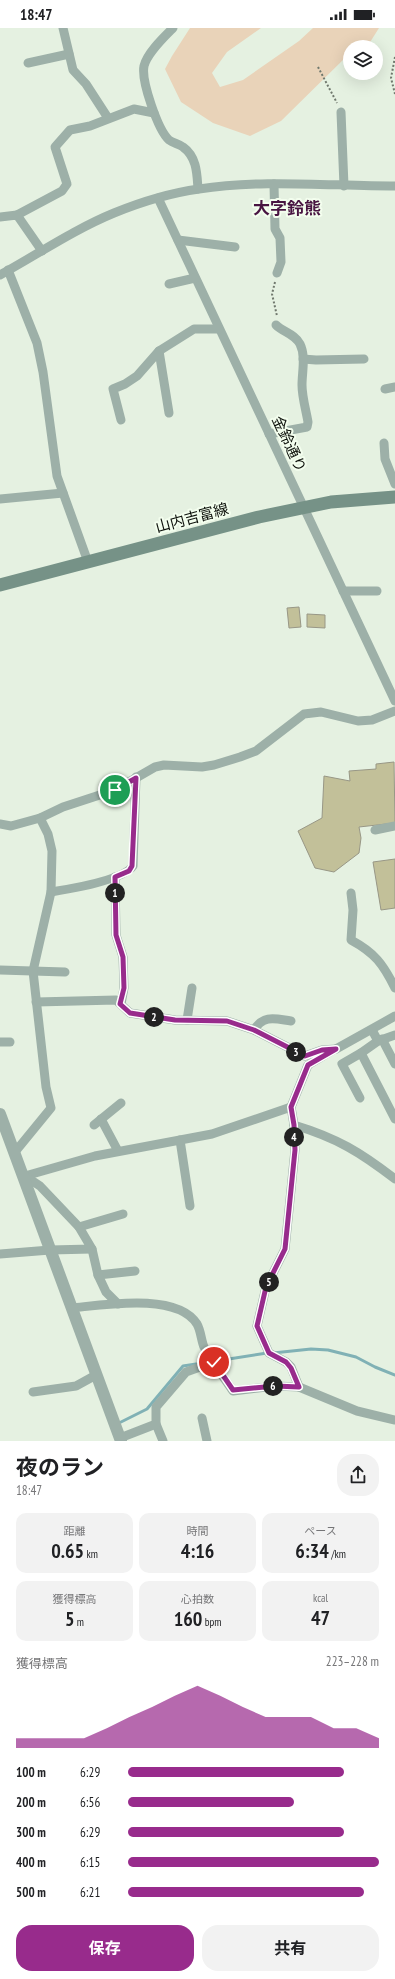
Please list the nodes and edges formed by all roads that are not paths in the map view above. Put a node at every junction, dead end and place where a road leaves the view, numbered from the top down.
1 (63, 28) edge
2 (173, 28) edge
3 (69, 54) junction
4 (28, 63) dead end
5 (341, 112) road end
6 (154, 113) junction
7 (108, 118) junction
8 (274, 184) junction
9 (344, 186) junction
10 (395, 186) edge
11 (198, 189) junction
12 (158, 198) junction
13 (17, 216) junction
14 (0, 217) edge
15 (178, 240) junction
16 (235, 247) dead end
17 (42, 251) junction
18 (8, 270) junction
19 (277, 273) road end
20 (0, 275) edge
21 (196, 278) junction
22 (168, 284) dead end
23 (276, 324) road end
24 (219, 329) junction
25 (158, 351) junction
26 (303, 359) junction
27 (364, 359) dead end
28 (395, 388) edge
29 (385, 389) dead end
30 (168, 413) dead end
31 (121, 420) dead end
32 (269, 434) junction
33 (384, 444) dead end
34 (395, 484) edge
35 (63, 493) junction
36 (395, 496) edge
37 (0, 499) edge
38 (304, 508) junction
39 (88, 562) junction
40 (0, 585) edge
41 (343, 591) junction
42 (378, 591) dead end
43 (395, 701) edge
44 (395, 711) edge
45 (136, 778) junction
46 (40, 818) junction
47 (0, 824) edge
48 (395, 826) edge
49 (375, 830) dead end
50 (115, 877) junction
51 (51, 892) junction
52 (351, 893) dead end
53 (0, 970) edge
54 (33, 971) junction
55 (65, 972) dead end
56 (192, 988) dead end
57 (395, 988) edge
58 (36, 1002) junction
59 (120, 1004) junction
60 (395, 1016) edge
61 (187, 1020) junction
62 (291, 1021) dead end
63 (254, 1030) junction
64 (372, 1030) junction
65 (395, 1035) edge
66 (380, 1040) junction
67 (0, 1042) edge
68 (10, 1042) dead end
69 (336, 1049) junction
70 (360, 1053) junction
71 (395, 1064) edge
72 (360, 1098) dead end
73 (391, 1101) edge
74 (121, 1103) dead end
75 (291, 1107) junction
76 (0, 1114) edge
77 (395, 1119) edge
78 (294, 1125) junction
79 (180, 1140) junction
80 (15, 1152) junction
81 (118, 1152) junction
82 (24, 1176) junction
83 (395, 1179) edge
84 (190, 1206) dead end
85 (123, 1214) dead end
86 (79, 1227) junction
87 (92, 1249) junction
88 (50, 1250) junction
89 (0, 1254) edge
90 (135, 1271) dead end
91 (98, 1275) junction
92 (118, 1304) junction
93 (72, 1308) junction
94 (214, 1362) junction
95 (96, 1375) junction
96 (299, 1387) junction
97 (33, 1392) dead end
98 (202, 1418) dead end
99 (395, 1420) edge
100 (156, 1424) junction
101 (120, 1440) edge
102 (163, 1441) edge
103 (207, 1441) edge

1 - 3 street
2 - 6 street
3 - 4 street
3 - 7 street
5 - 9 street
6 - 7 street
6 - 11 street
7 - 13 street
8 - 9 street
8 - 11 street
8 - 19 street
9 - 10 street
11 - 12 street
12 - 15 street, 金鈴通り
12 - 17 street
13 - 14 street
13 - 17 street
15 - 16 street
15 - 21 street, 金鈴通り
17 - 18 street
18 - 20 street
18 - 35 street
21 - 22 street
21 - 24 street, 金鈴通り
23 - 26 street
24 - 25 street
24 - 32 street, 金鈴通り
25 - 30 street
25 - 31 street
26 - 27 street
26 - 32 street
28 - 29 street
32 - 38 street, 金鈴通り
33 - 34 street
35 - 37 street
35 - 39 street
36 - 38 main road, 山内吉富線
38 - 39 main road, 山内吉富線
38 - 41 street, 金鈴通り
39 - 40 main road, 山内吉富線
41 - 42 street
41 - 43 street, 金鈴通り
44 - 45 street
45 - 46 street
45 - 50 street
46 - 47 street
46 - 51 street
48 - 49 street
50 - 51 street
50 - 59 street
51 - 54 street
52 - 57 street
53 - 54 street
54 - 55 street
54 - 58 street
56 - 61 street
58 - 59 street
58 - 80 street
59 - 61 street
60 - 64 street
61 - 63 street
62 - 63 street
63 - 69 street
64 - 66 street
64 - 69 street
65 - 66 street
66 - 70 street
66 - 71 street
67 - 68 street
69 - 75 street
70 - 72 street
70 - 73 street
73 - 77 street
74 - 81 street
75 - 78 street
75 - 79 street
76 - 80 street
78 - 83 street
78 - 96 street
79 - 81 street
79 - 84 street
80 - 82 street
81 - 82 street
82 - 86 street
82 - 88 street
85 - 86 street
86 - 87 street
87 - 88 street
87 - 91 street
88 - 89 street
88 - 93 street
90 - 91 street
91 - 92 street
92 - 93 street
92 - 94 street
93 - 95 street
94 - 96 street
94 - 100 street
95 - 97 street
95 - 101 street
96 - 99 street
98 - 103 street
100 - 101 street
100 - 102 street

